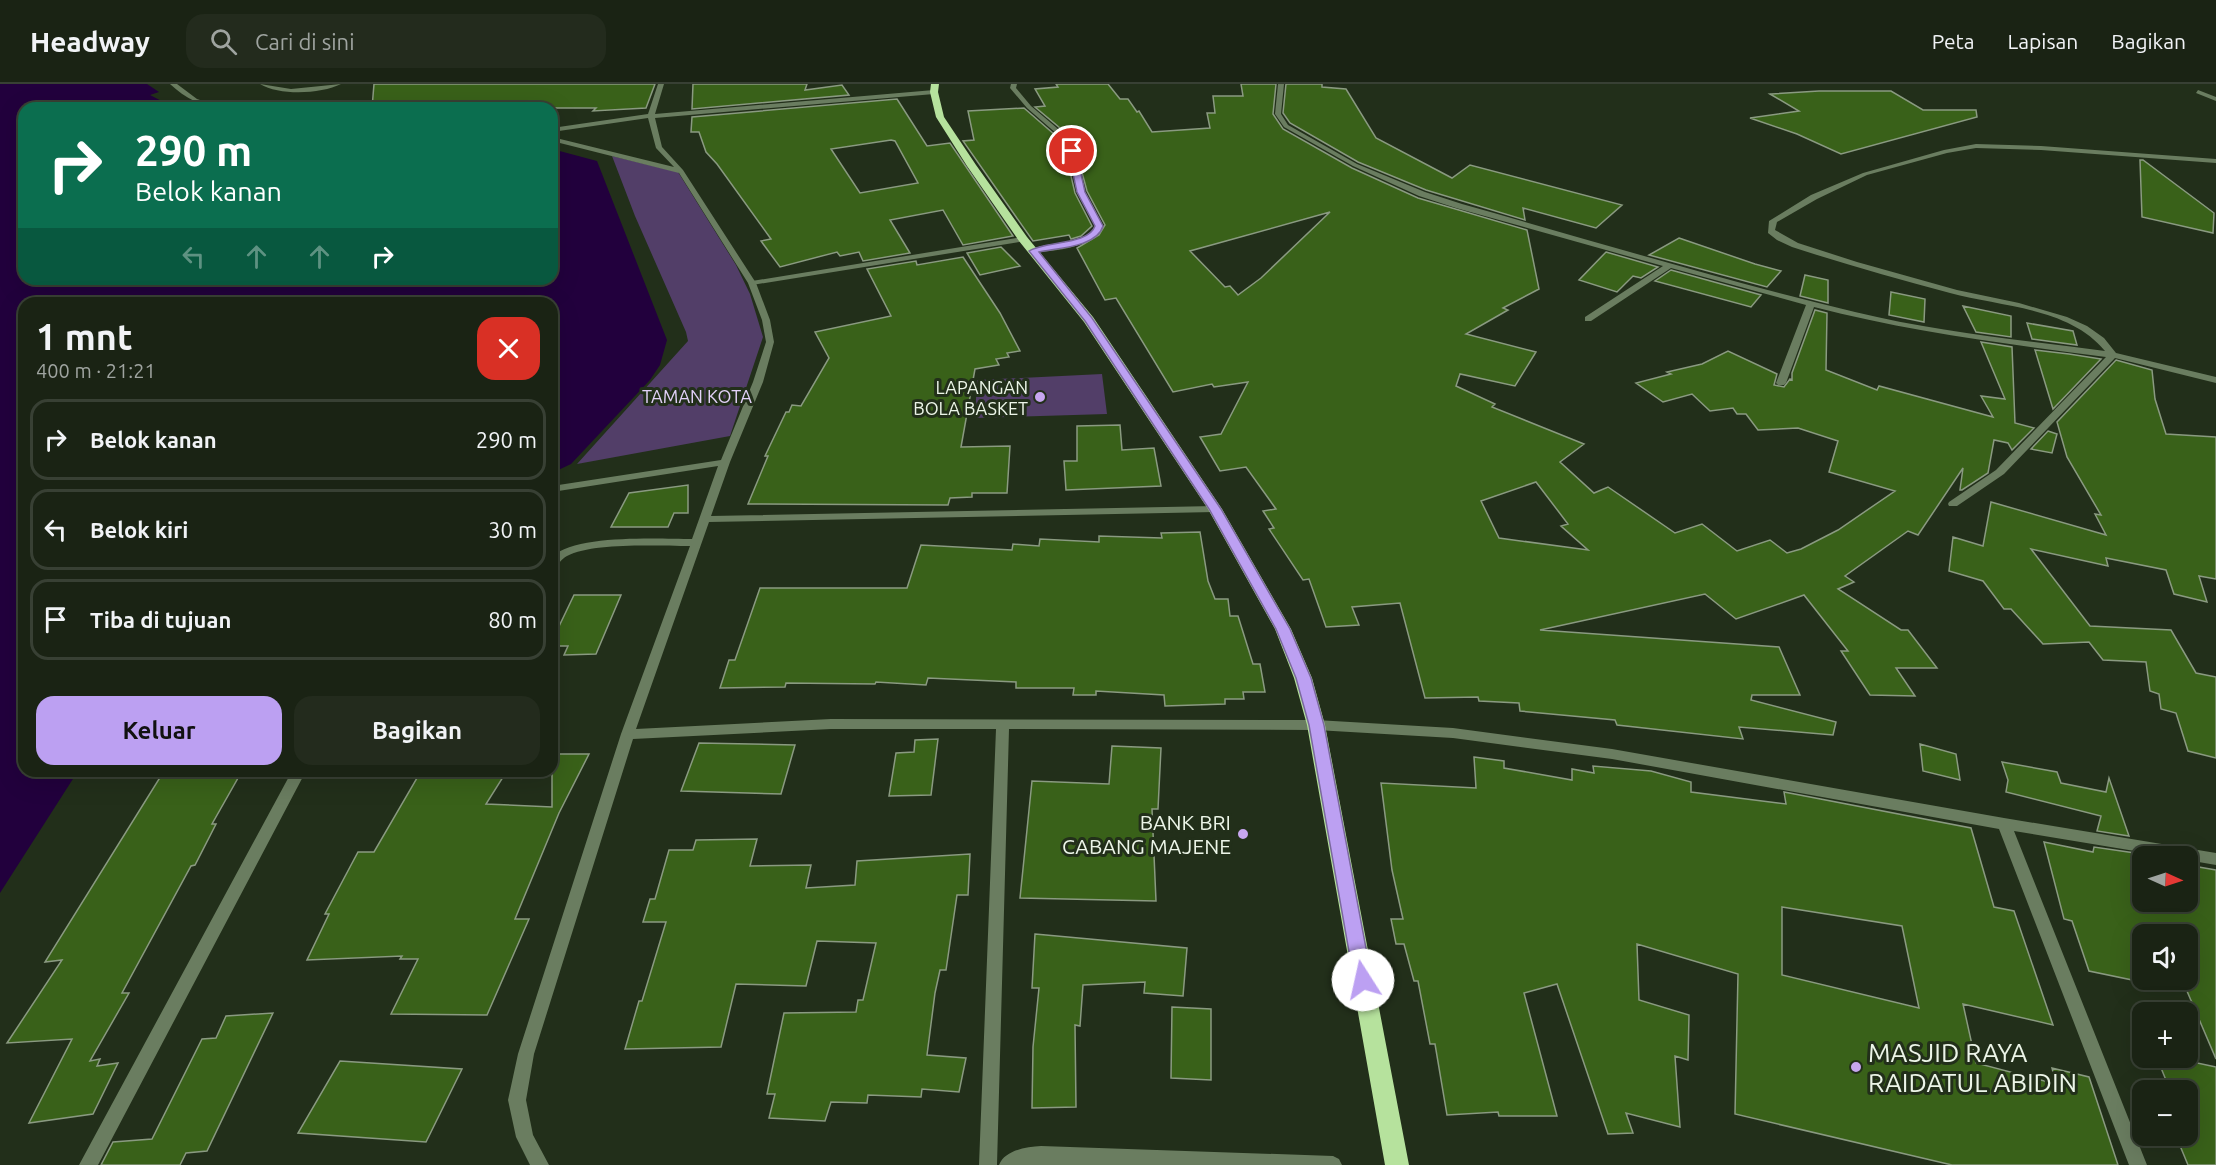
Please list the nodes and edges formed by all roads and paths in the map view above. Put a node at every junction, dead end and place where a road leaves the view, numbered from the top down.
1 (173, 84) edge
2 (263, 84) edge
3 (338, 84) edge
4 (661, 84) edge
5 (1014, 84) edge
6 (1281, 84) edge
7 (935, 88) edge
8 (2198, 92) dead end
9 (2216, 99) edge
10 (202, 102) edge
11 (651, 116) junction
12 (558, 129) edge
13 (558, 141) edge
14 (2216, 161) edge
15 (681, 171) junction
16 (1028, 245) junction
17 (1670, 266) junction
18 (752, 283) junction
19 (1811, 303) junction
20 (1588, 319) dead end
21 (2113, 355) junction
22 (2216, 380) edge
23 (1780, 383) dead end
24 (726, 462) junction
25 (558, 488) edge
26 (1953, 504) dead end
27 (1215, 509) junction
28 (707, 519) junction
29 (698, 543) junction
30 (558, 558) edge
31 (1316, 725) junction
32 (1003, 726) junction
33 (628, 734) junction
34 (296, 777) edge
35 (2004, 824) junction
36 (2216, 859) edge
37 (88, 1165) edge
38 (540, 1165) edge
39 (988, 1165) edge
40 (1008, 1165) edge
41 (1333, 1165) edge
42 (1397, 1165) edge
43 (2138, 1165) edge

1 - 10 street
2 - 3 street
4 - 11 street
5 - 16 street
6 - 17 street
7 - 11 street
7 - 16 highway
8 - 9 street
11 - 12 street
11 - 15 street
13 - 15 street
14 - 21 street
15 - 18 street
16 - 18 street
16 - 27 highway
17 - 19 street
17 - 20 street
18 - 24 street
19 - 21 street
19 - 23 street
21 - 22 street
21 - 26 street
24 - 25 street
24 - 28 street
27 - 28 street
27 - 31 highway
28 - 29 street
29 - 30 street
29 - 33 street
31 - 32 street
31 - 35 street
31 - 42 highway
32 - 33 street
32 - 39 street
33 - 38 street
34 - 37 street
35 - 36 street
35 - 43 street
40 - 41 street

